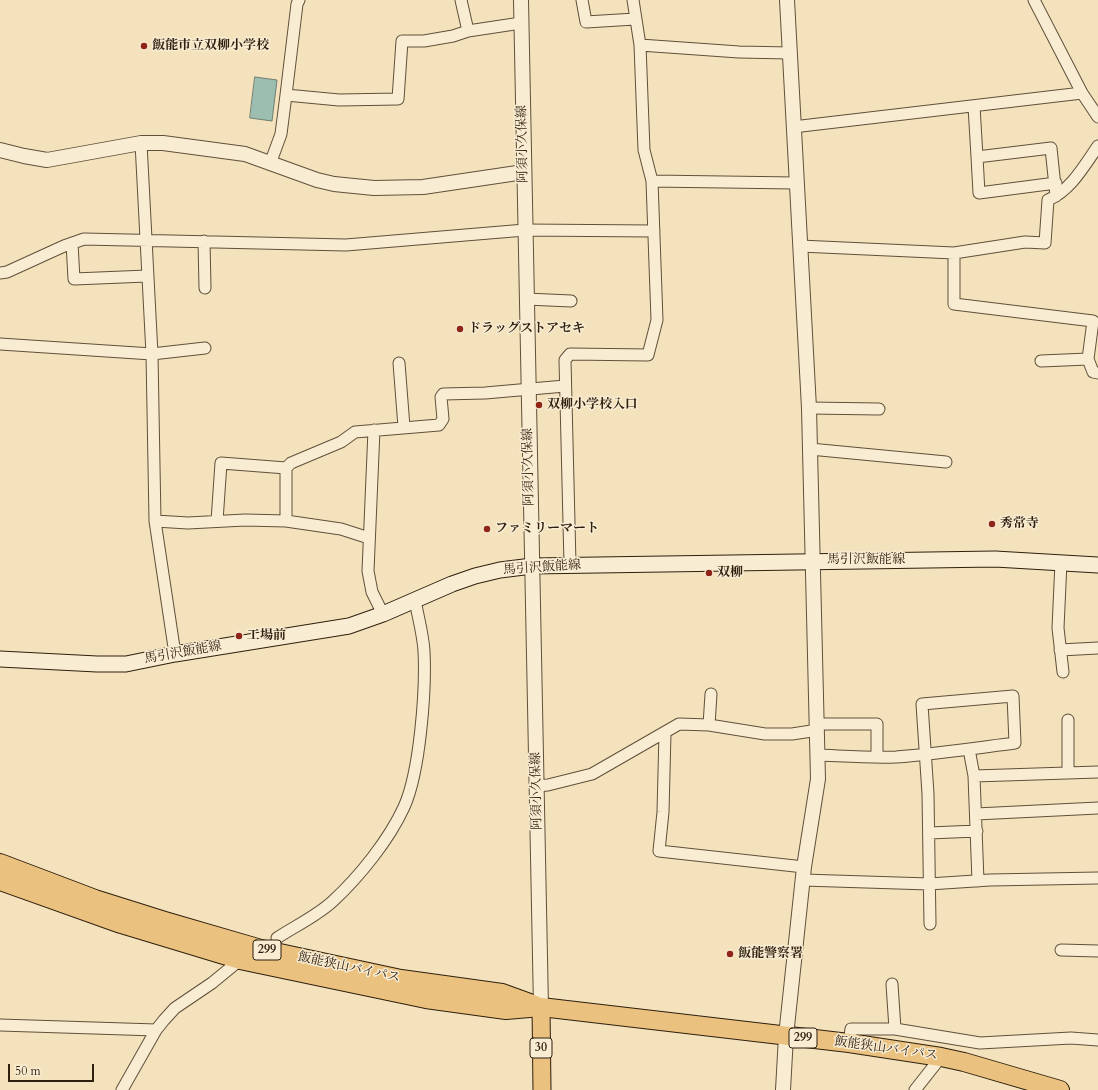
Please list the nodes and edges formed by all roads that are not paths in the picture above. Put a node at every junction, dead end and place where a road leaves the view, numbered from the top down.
1 (299, 0) edge
2 (461, 0) edge
3 (521, 0) edge
4 (582, 0) edge
5 (632, 0) edge
6 (787, 0) edge
7 (1034, 0) edge
8 (635, 19) junction
9 (521, 23) junction
10 (468, 31) junction
11 (640, 45) junction
12 (790, 53) junction
13 (1082, 93) junction
14 (286, 95) junction
15 (974, 106) junction
16 (1098, 117) edge
17 (793, 127) junction
18 (141, 143) junction
19 (1098, 146) edge
20 (0, 150) edge
21 (977, 157) junction
22 (270, 164) junction
23 (524, 172) junction
24 (652, 181) junction
25 (1056, 183) junction
26 (796, 184) junction
27 (1056, 196) junction
28 (525, 230) junction
29 (654, 231) junction
30 (145, 241) junction
31 (204, 242) junction
32 (72, 243) junction
33 (800, 246) junction
34 (954, 253) junction
35 (0, 273) edge
36 (147, 276) junction
37 (205, 288) dead end
38 (526, 298) junction
39 (571, 301) dead end
40 (1095, 321) edge
41 (0, 344) edge
42 (205, 348) dead end
43 (152, 354) junction
44 (1088, 359) junction
45 (1041, 361) dead end
46 (399, 364) dead end
47 (1098, 373) edge
48 (565, 386) junction
49 (528, 389) junction
50 (809, 408) junction
51 (879, 409) dead end
52 (404, 427) junction
53 (374, 430) junction
54 (810, 449) junction
55 (946, 462) dead end
56 (286, 468) junction
57 (155, 521) junction
58 (217, 521) junction
59 (286, 521) junction
60 (369, 538) junction
61 (813, 560) junction
62 (1061, 562) junction
63 (570, 564) junction
64 (1098, 565) edge
65 (532, 566) junction
66 (415, 600) junction
67 (383, 614) junction
68 (1098, 648) edge
69 (1060, 650) junction
70 (175, 654) junction
71 (0, 659) edge
72 (1063, 672) dead end
73 (711, 694) dead end
74 (1068, 720) dead end
75 (710, 725) junction
76 (818, 727) junction
77 (665, 732) junction
78 (969, 749) junction
79 (924, 753) junction
80 (818, 755) junction
81 (877, 756) junction
82 (1098, 772) edge
83 (1068, 773) junction
84 (974, 776) junction
85 (536, 786) junction
86 (1098, 808) edge
87 (976, 814) junction
88 (977, 831) junction
89 (929, 833) junction
90 (0, 863) edge
91 (804, 874) junction
92 (1098, 878) edge
93 (0, 881) edge
94 (978, 881) junction
95 (928, 884) junction
96 (930, 924) dead end
97 (277, 938) dead end
98 (1061, 950) dead end
99 (1098, 951) edge
100 (240, 960) junction
101 (892, 984) dead end
102 (541, 1007) junction
103 (0, 1025) edge
104 (895, 1029) junction
105 (156, 1030) junction
106 (786, 1036) junction
107 (1098, 1040) edge
108 (849, 1043) junction
109 (940, 1057) junction
110 (122, 1090) edge
111 (542, 1090) edge
112 (783, 1090) edge
113 (916, 1090) edge
114 (1060, 1090) edge

1 - 14 street
2 - 10 street
3 - 9 street, 阿須小久保線
4 - 8 street
5 - 8 street
6 - 12 street
7 - 13 street
8 - 11 street
9 - 10 street
9 - 23 street, 阿須小久保線
10 - 14 street
11 - 12 street
11 - 24 street
12 - 17 street
13 - 15 street
13 - 16 street
14 - 22 street
15 - 17 street
15 - 21 street
17 - 26 street
18 - 20 street
18 - 22 street
18 - 30 street
19 - 27 street
21 - 25 street
21 - 25 street
22 - 23 street
23 - 28 street, 阿須小久保線
24 - 26 street
24 - 29 street
25 - 27 street
26 - 33 street
27 - 34 street
28 - 29 street
28 - 31 street
28 - 38 street, 阿須小久保線
29 - 48 street
30 - 31 street
30 - 32 street
30 - 36 street
31 - 37 street
32 - 35 street
32 - 36 street
33 - 34 street
33 - 50 street
34 - 40 street
36 - 43 street
38 - 39 street
38 - 49 street, 阿須小久保線
40 - 44 street
41 - 43 street
42 - 43 street
43 - 57 street
44 - 45 street
44 - 47 street
46 - 52 street
48 - 49 street
48 - 63 street
49 - 52 street
49 - 65 street, 阿須小久保線
50 - 51 street
50 - 54 street
52 - 53 street
53 - 56 street
53 - 60 street
54 - 55 street
54 - 61 street
56 - 58 street
56 - 59 street
57 - 58 street
57 - 70 street
58 - 59 street
59 - 60 street
60 - 67 street
61 - 62 main road, 馬引沢飯能線
61 - 63 main road, 馬引沢飯能線
61 - 76 street
62 - 64 main road, 馬引沢飯能線
62 - 69 street
63 - 65 main road, 馬引沢飯能線
65 - 66 main road, 馬引沢飯能線
65 - 85 street, 阿須小久保線
66 - 67 main road, 馬引沢飯能線
66 - 97 street
67 - 70 main road, 馬引沢飯能線
68 - 69 street
69 - 72 street
70 - 71 main road, 馬引沢飯能線
73 - 75 street
74 - 83 street
75 - 76 street
75 - 77 street
76 - 80 street
76 - 81 street
77 - 85 street
77 - 91 street
78 - 79 street
78 - 79 street
78 - 84 street
79 - 81 street
79 - 89 street
80 - 81 street
80 - 91 street
82 - 83 street
83 - 84 street
84 - 87 street
85 - 102 street, 阿須小久保線
86 - 87 street
87 - 88 street
88 - 89 street
88 - 94 street
89 - 95 street
90 - 102 highway, 飯能狭山バイパス / 299
91 - 95 street
91 - 106 street
92 - 94 street
93 - 100 highway, 飯能狭山バイパス / 299
94 - 95 street
95 - 96 street
98 - 99 street
100 - 102 highway, 飯能狭山バイパス / 299
100 - 105 street
101 - 104 street
102 - 106 highway, 飯能狭山バイパス / 299
102 - 111 main road, 30
103 - 105 street
104 - 107 street
104 - 108 street
105 - 110 street
106 - 108 highway, 飯能狭山バイパス / 299
106 - 112 street
108 - 109 highway, 飯能狭山バイパス / 299
109 - 113 street
109 - 114 highway, 飯能狭山バイパス / 299

